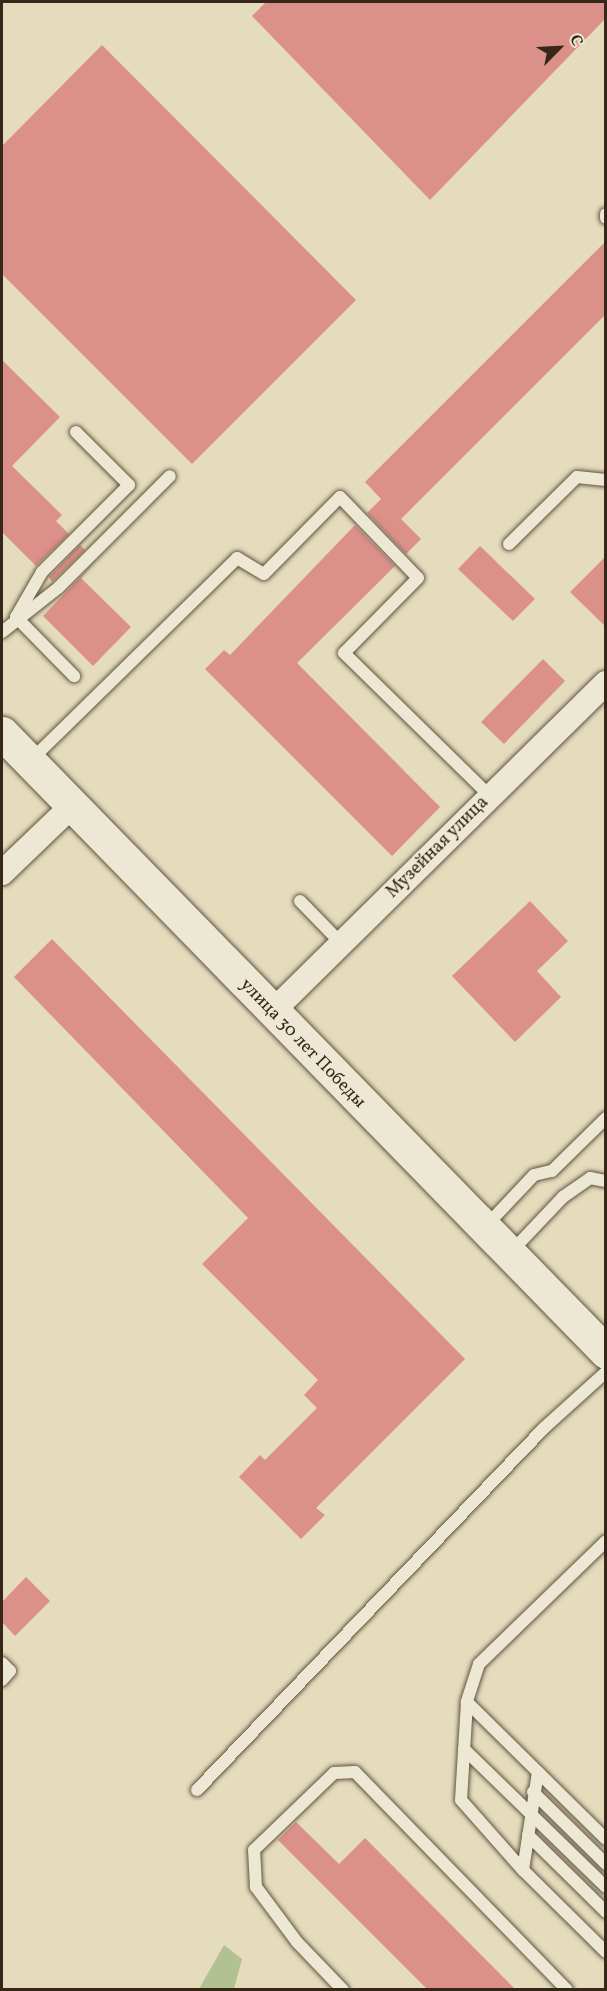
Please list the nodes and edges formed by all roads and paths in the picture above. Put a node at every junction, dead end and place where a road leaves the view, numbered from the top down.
1 (76, 432) dead end
2 (170, 476) dead end
3 (606, 480) edge
4 (509, 544) dead end
5 (16, 617) junction
6 (2, 632) edge
7 (74, 676) dead end
8 (606, 683) edge
9 (2, 733) edge
10 (29, 762) junction
11 (490, 796) junction
12 (74, 805) junction
13 (5, 865) edge
14 (300, 901) dead end
15 (342, 944) junction
16 (271, 1013) junction
17 (606, 1118) edge
18 (606, 1181) edge
19 (484, 1228) junction
20 (509, 1254) junction
21 (606, 1352) edge
22 (606, 1372) edge
23 (606, 1540) edge
24 (2, 1663) edge
25 (2, 1680) edge
26 (467, 1702) junction
27 (464, 1749) junction
28 (537, 1772) junction
29 (197, 1790) dead end
30 (533, 1792) junction
31 (532, 1813) junction
32 (528, 1835) junction
33 (606, 1839) edge
34 (606, 1864) edge
35 (523, 1870) junction
36 (606, 1887) edge
37 (606, 1912) edge
38 (606, 1952) edge
39 (343, 1989) edge
40 (567, 1989) edge

1 - 5 lane
2 - 5 lane
3 - 4 lane
5 - 6 lane
5 - 7 lane
8 - 11 street, Музейная улица
9 - 10 main road, улица 30 лет Победы
10 - 11 lane
10 - 12 main road, улица 30 лет Победы
11 - 15 street, Музейная улица
12 - 13 street
12 - 16 main road, улица 30 лет Победы
14 - 15 lane
15 - 16 street, Музейная улица
16 - 19 main road, улица 30 лет Победы
17 - 19 lane
18 - 20 lane
19 - 20 main road, улица 30 лет Победы
20 - 21 main road, улица 30 лет Победы
22 - 29 lane
23 - 26 lane
24 - 25 lane
26 - 27 lane
26 - 28 lane
27 - 31 lane
27 - 35 lane
28 - 30 lane
28 - 33 lane
30 - 31 lane
30 - 34 lane
31 - 32 lane
31 - 36 lane
32 - 35 lane
32 - 37 lane
35 - 38 lane
39 - 40 lane

